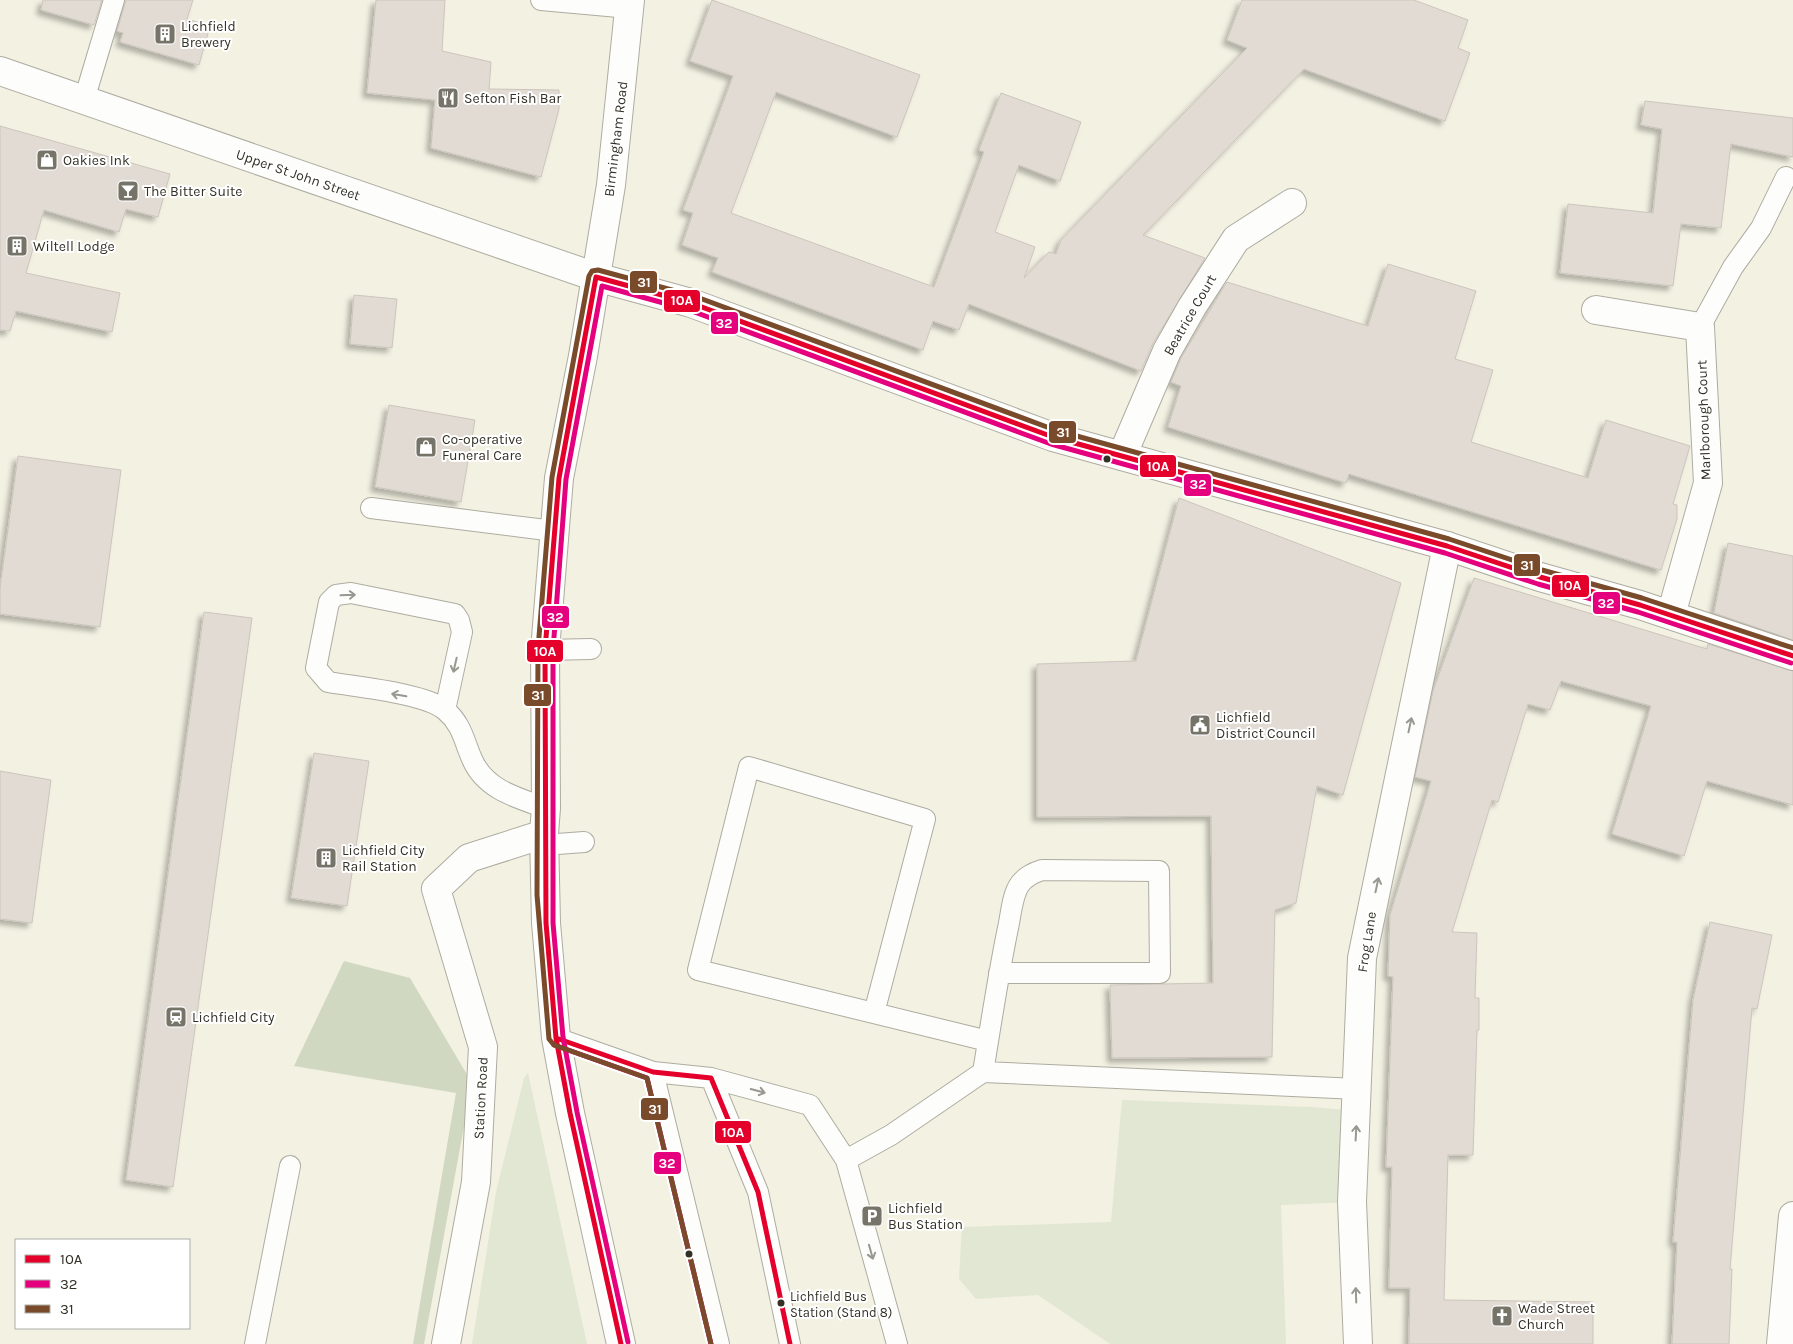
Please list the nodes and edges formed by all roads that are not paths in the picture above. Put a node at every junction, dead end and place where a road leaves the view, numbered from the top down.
1 (114, 0) edge
2 (541, 0) edge
3 (630, 4) edge
4 (0, 71) edge
5 (84, 100) junction
6 (1786, 177) dead end
7 (1292, 203) dead end
8 (596, 277) junction
9 (1596, 310) dead end
10 (1700, 327) junction
11 (1122, 456) junction
12 (371, 508) dead end
13 (554, 532) junction
14 (1447, 546) junction
15 (1672, 615) junction
16 (591, 648) dead end
17 (545, 650) junction
18 (1793, 656) edge
19 (445, 710) junction
20 (545, 829) junction
21 (584, 842) dead end
22 (999, 973) junction
23 (874, 1013) junction
24 (556, 1038) junction
25 (988, 1041) junction
26 (654, 1072) junction
27 (983, 1072) junction
28 (711, 1078) junction
29 (1358, 1089) junction
30 (846, 1160) junction
31 (290, 1166) dead end
32 (1793, 1216) edge
33 (255, 1344) edge
34 (446, 1344) edge
35 (621, 1344) edge
36 (719, 1344) edge
37 (790, 1344) edge
38 (897, 1344) edge
39 (1358, 1344) edge
40 (1781, 1344) edge

1 - 5 lane
2 - 3 lane
3 - 8 street, Birmingham Road
4 - 5 street, Upper St John Street
5 - 8 street, Upper St John Street
6 - 10 lane
7 - 11 street, Beatrice Court
8 - 11 street, Upper St John Street
8 - 13 street, Birmingham Road
9 - 10 street
10 - 15 street, Marlborough Court
11 - 14 street, Upper St John Street
12 - 13 lane
13 - 17 street, Birmingham Road
14 - 15 street, Upper St John Street
29 -> 14 street, Frog Lane
15 - 18 street, Upper St John Street
16 - 17 lane
17 - 20 street, Birmingham Road
19 -> 19 lane
19 - 20 lane
20 - 21 lane
20 - 24 street, Birmingham Road
20 - 34 street, Station Road
22 - 22 lane
22 - 25 lane
23 - 23 lane
23 - 25 lane
24 - 26 lane
24 - 35 street, Birmingham Road
25 - 27 lane
26 - 28 lane
26 - 36 lane
27 - 29 lane
27 - 30 lane
28 -> 30 lane
28 - 37 lane
39 -> 29 street, Frog Lane
30 -> 38 lane
31 - 33 lane
32 - 40 street

